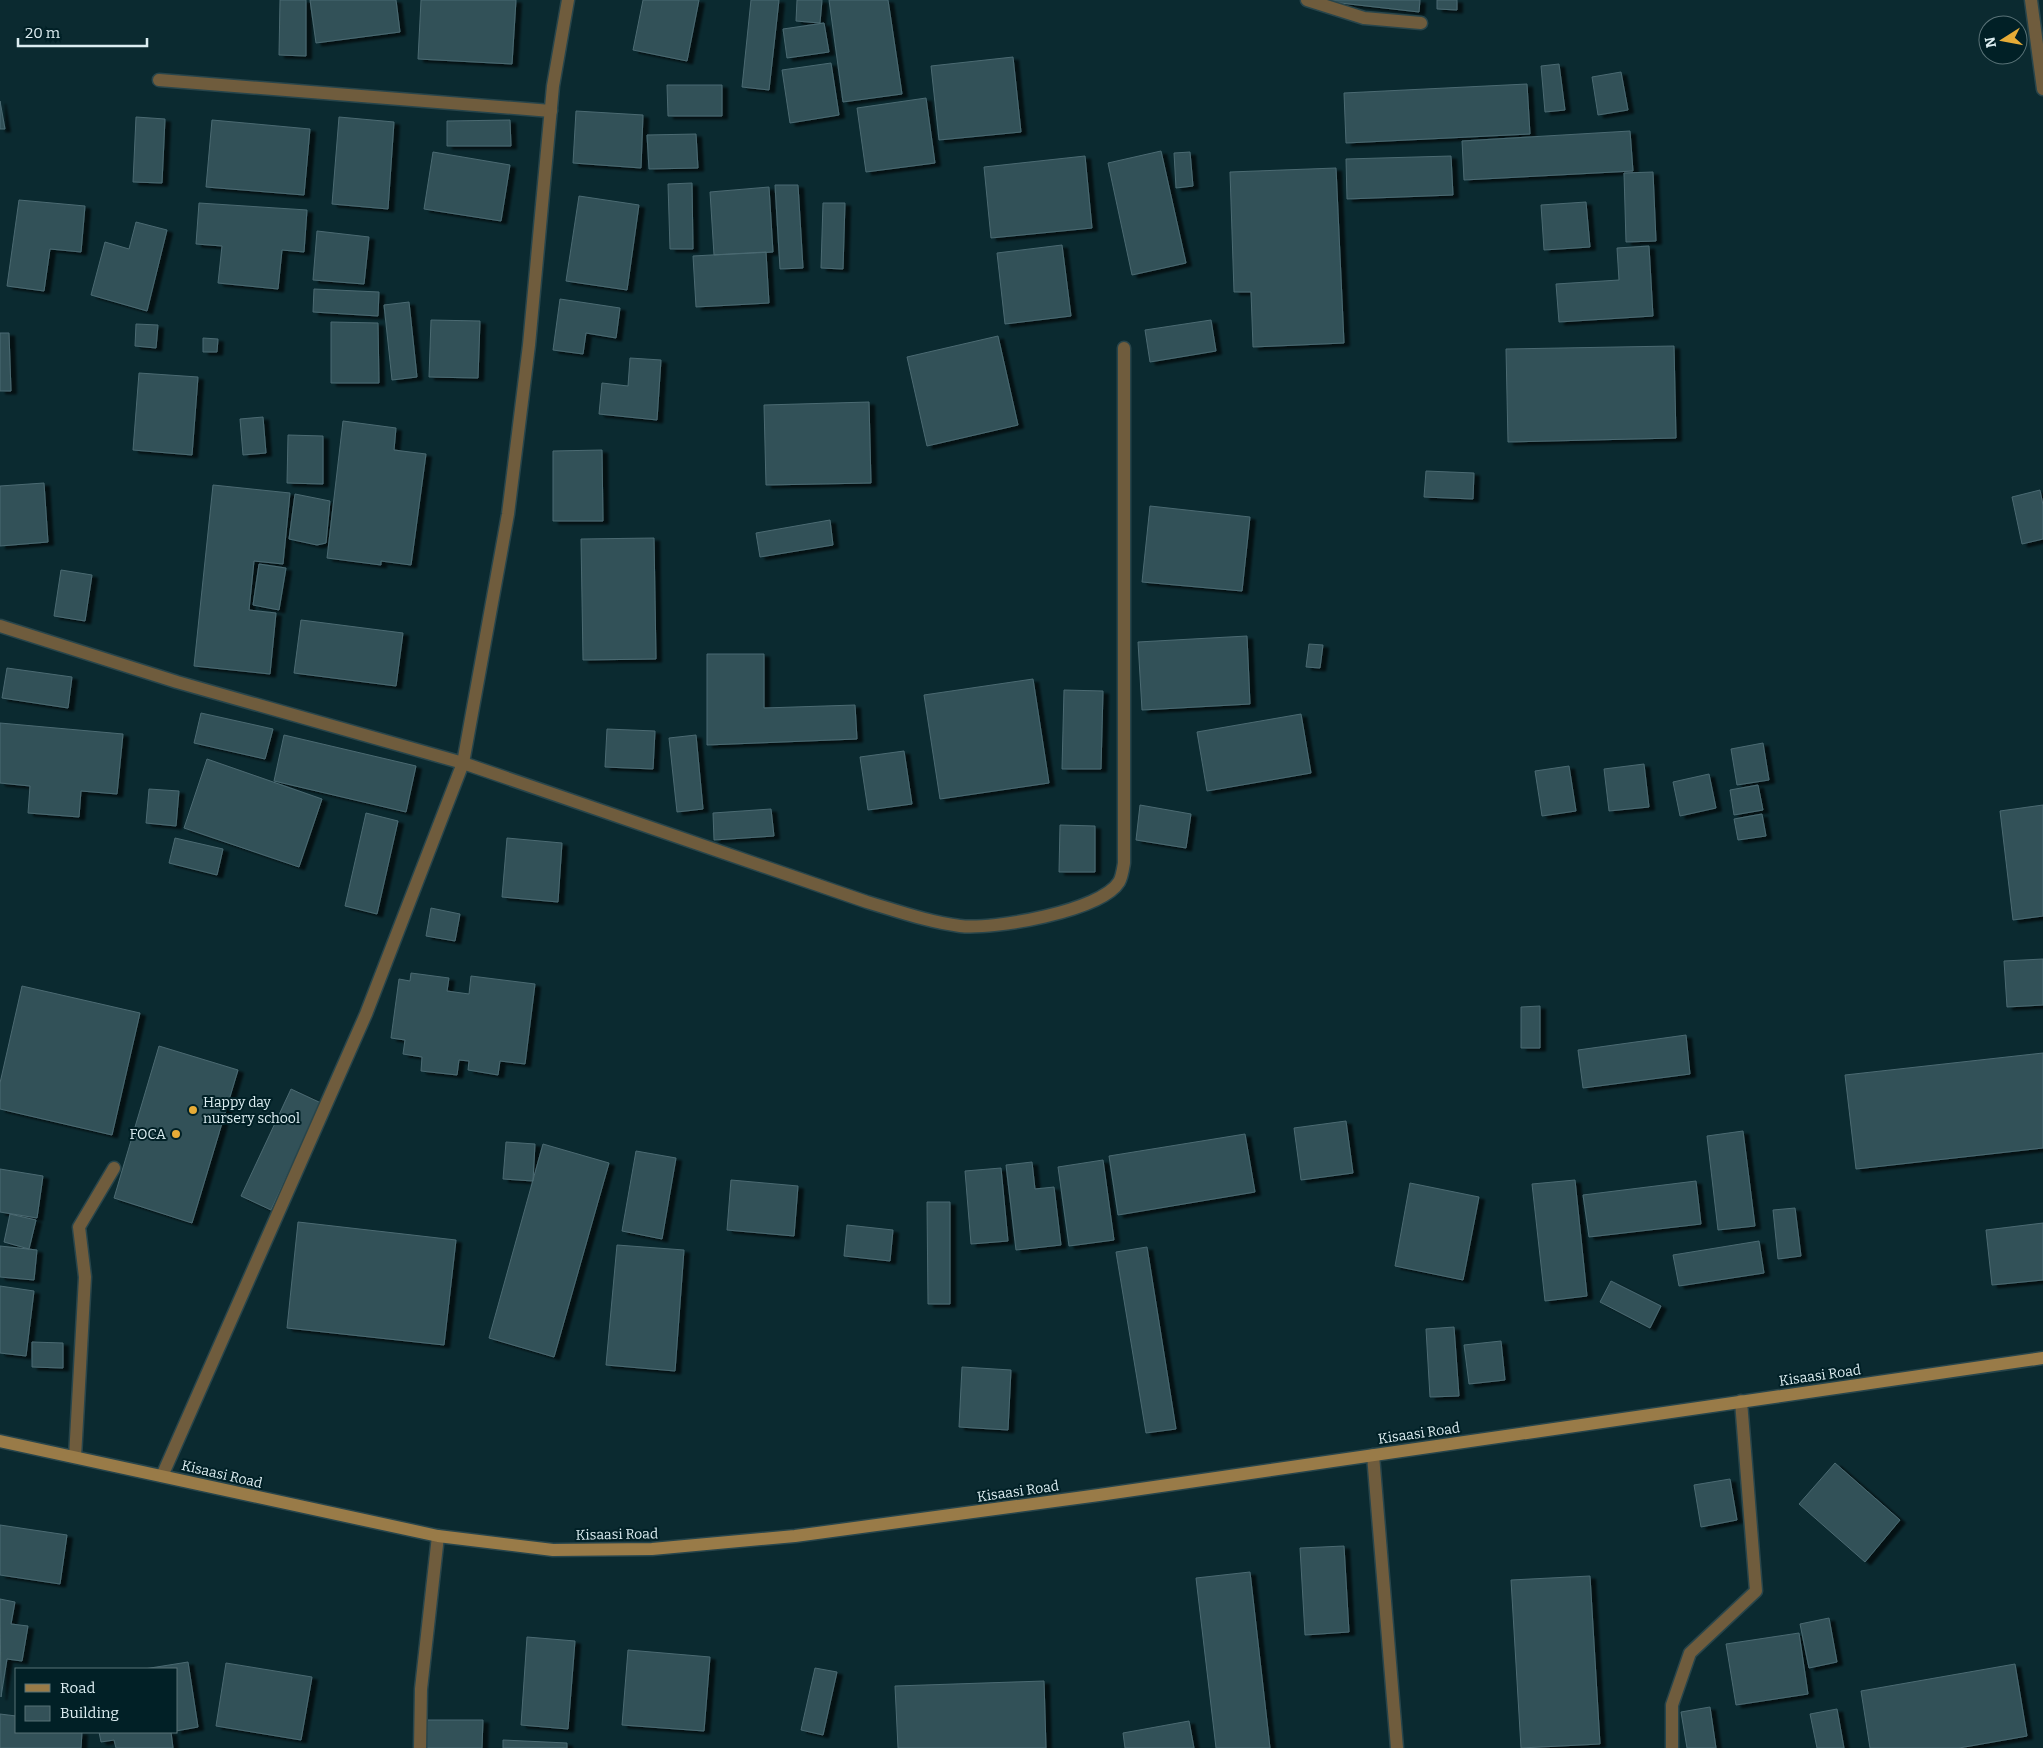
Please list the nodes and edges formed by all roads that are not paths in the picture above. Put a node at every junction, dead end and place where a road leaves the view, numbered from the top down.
1 (568, 0) edge
2 (1307, 0) edge
3 (2031, 0) edge
4 (1422, 23) dead end
5 (159, 80) dead end
6 (2043, 89) edge
7 (551, 111) junction
8 (1124, 348) dead end
9 (0, 626) edge
10 (463, 763) junction
11 (114, 1168) dead end
12 (2043, 1358) edge
13 (1741, 1400) junction
14 (0, 1441) edge
15 (1372, 1455) junction
16 (75, 1457) junction
17 (162, 1476) junction
18 (438, 1536) junction
19 (420, 1748) edge
20 (1397, 1748) edge
21 (1672, 1748) edge

1 - 7 street
2 - 4 street
3 - 6 street
5 - 7 street
7 - 10 street
8 - 10 street
9 - 10 street
10 - 17 street
11 - 16 street
12 - 13 main road, Kisaasi Road
13 - 15 main road, Kisaasi Road
13 - 21 street
14 - 16 main road, Kisaasi Road
15 - 18 main road, Kisaasi Road
15 - 20 street
16 - 17 main road, Kisaasi Road
17 - 18 main road, Kisaasi Road
18 - 19 street

